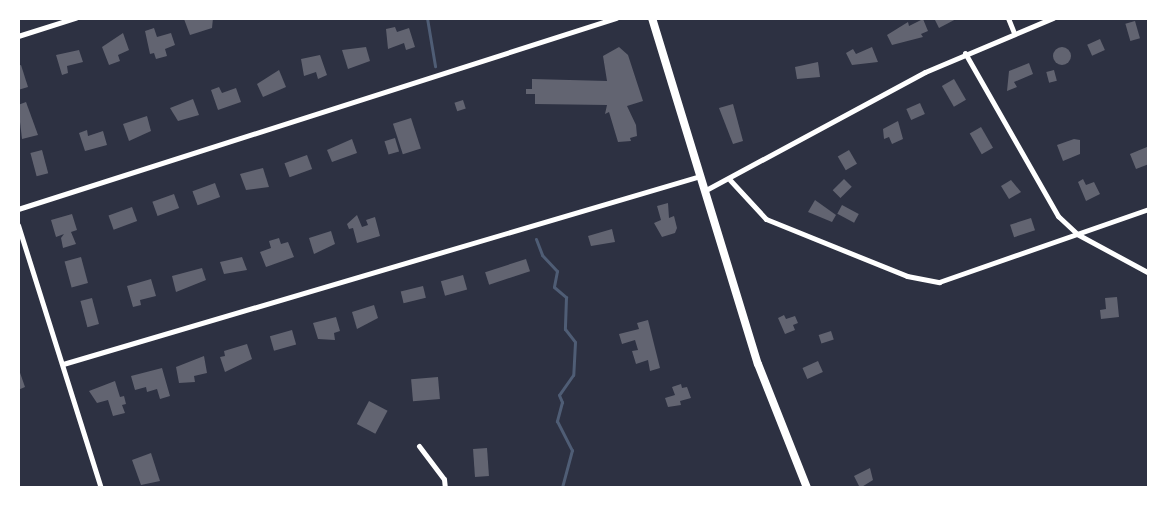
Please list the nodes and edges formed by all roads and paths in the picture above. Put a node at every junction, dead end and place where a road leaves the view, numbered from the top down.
1 (75, 18) edge
2 (616, 18) edge
3 (652, 18) edge
4 (1008, 18) edge
5 (1053, 18) edge
6 (1014, 33) junction
7 (18, 36) edge
8 (965, 53) junction
9 (700, 176) junction
10 (730, 180) junction
11 (705, 191) junction
12 (18, 209) edge
13 (1149, 209) edge
14 (18, 225) edge
15 (1077, 234) junction
16 (1149, 273) edge
17 (63, 364) junction
18 (419, 446) dead end
19 (101, 488) edge
20 (445, 488) edge
21 (807, 488) edge

1 - 7 street
2 - 12 street
3 - 9 main road
4 - 6 street
5 - 6 street
6 - 8 street
8 - 10 street
8 - 15 street
9 - 11 main road
9 - 17 street
10 - 11 street
10 - 15 street
11 - 21 main road
13 - 15 street
14 - 17 street
15 - 16 street
17 - 19 street
18 - 20 street

